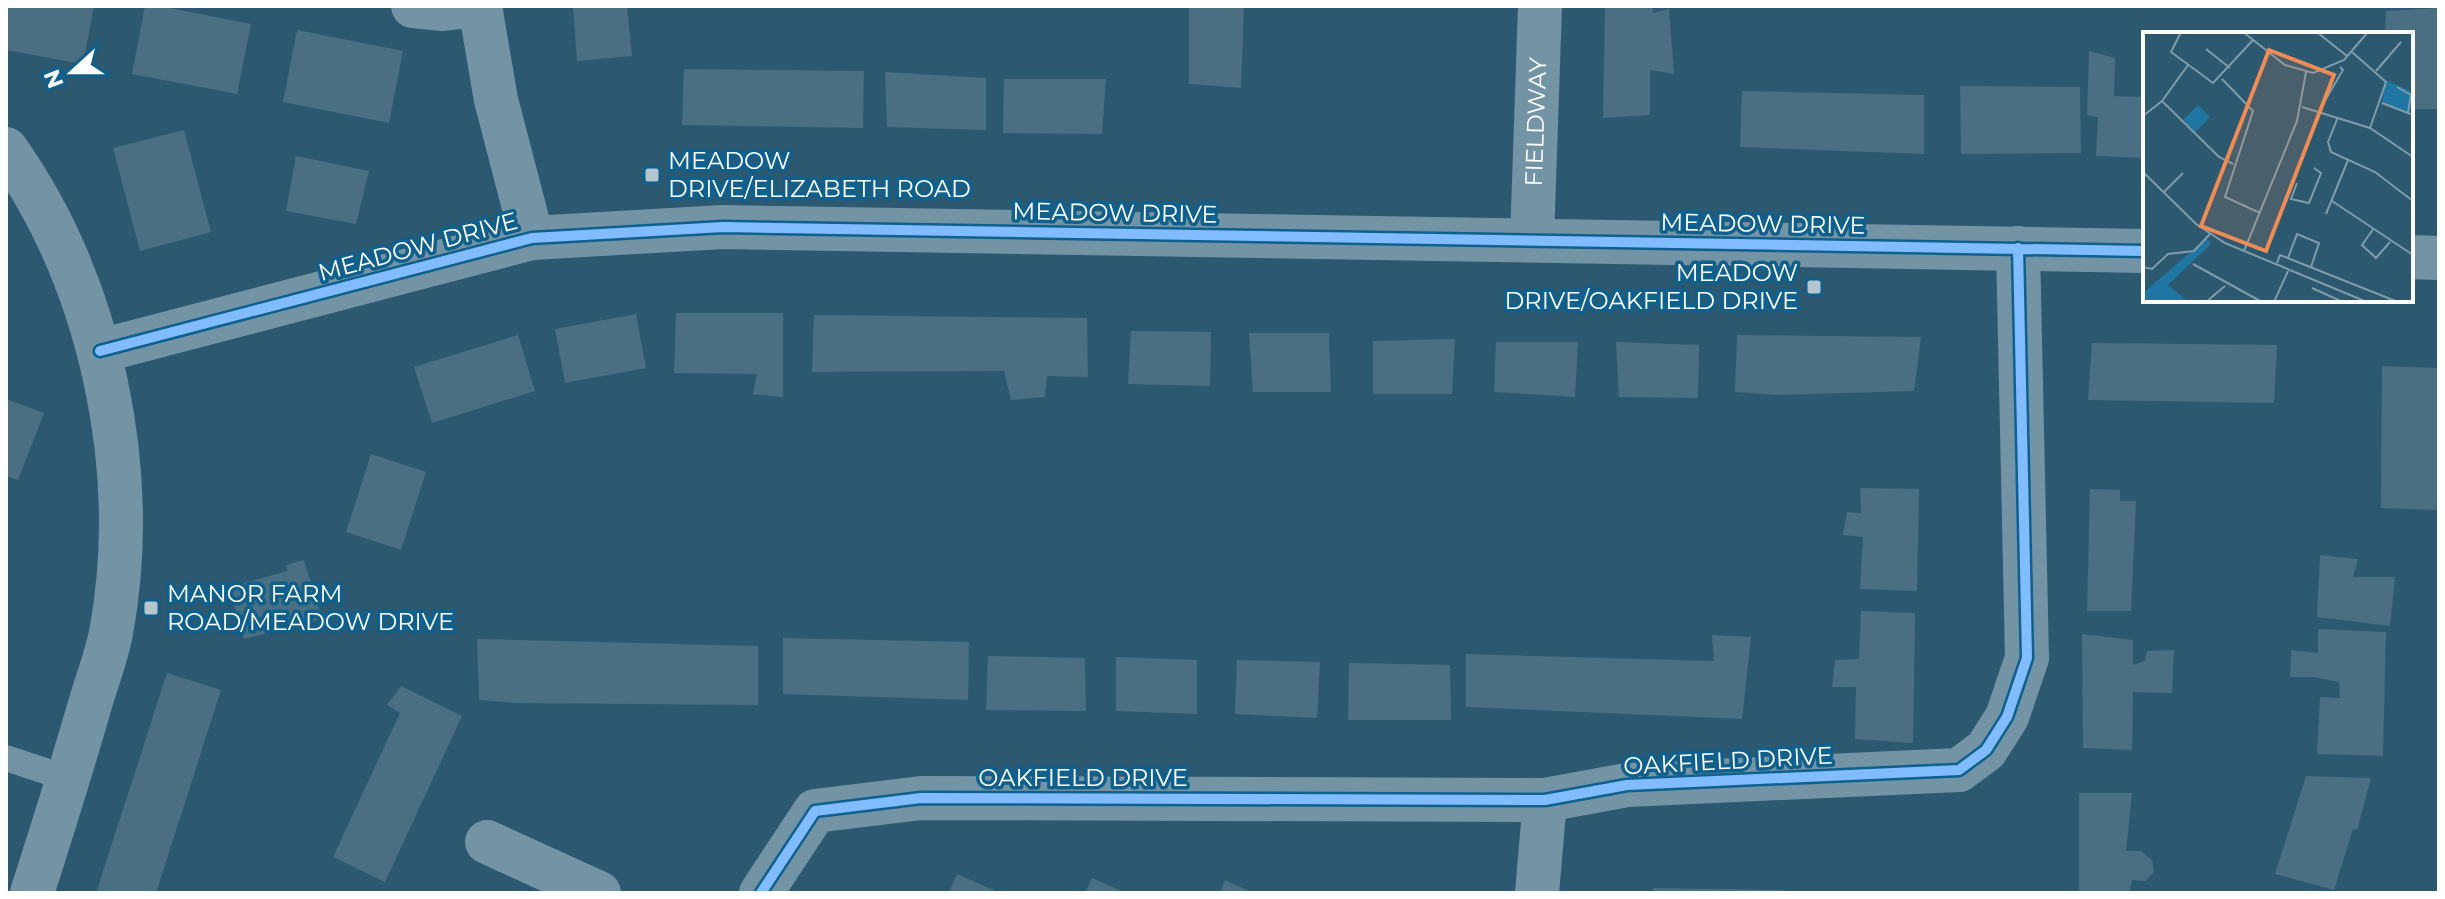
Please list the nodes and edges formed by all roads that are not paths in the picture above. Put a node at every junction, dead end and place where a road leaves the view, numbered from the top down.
1 (413, 6) edge
2 (468, 6) edge
3 (480, 6) edge
4 (1540, 6) edge
5 (6, 149) edge
6 (532, 238) junction
7 (1532, 240) junction
8 (2018, 248) junction
9 (2143, 251) edge
10 (2413, 257) edge
11 (2439, 258) edge
12 (100, 351) junction
13 (6, 758) edge
14 (69, 779) junction
15 (1545, 800) junction
16 (487, 842) dead end
17 (32, 893) edge
18 (599, 893) edge
19 (761, 893) edge
20 (1537, 893) edge

1 - 2 street
3 - 6 street
4 - 7 street, FIELDWAY
5 - 12 street
6 - 7 street, MEADOW DRIVE
6 - 12 street, MEADOW DRIVE
7 - 8 street, MEADOW DRIVE
8 - 9 street, MEADOW DRIVE
8 - 15 street, OAKFIELD DRIVE
10 - 11 street
12 - 14 street
13 - 14 lane
14 - 17 street
15 - 19 street, OAKFIELD DRIVE
15 - 20 street
16 - 18 street

